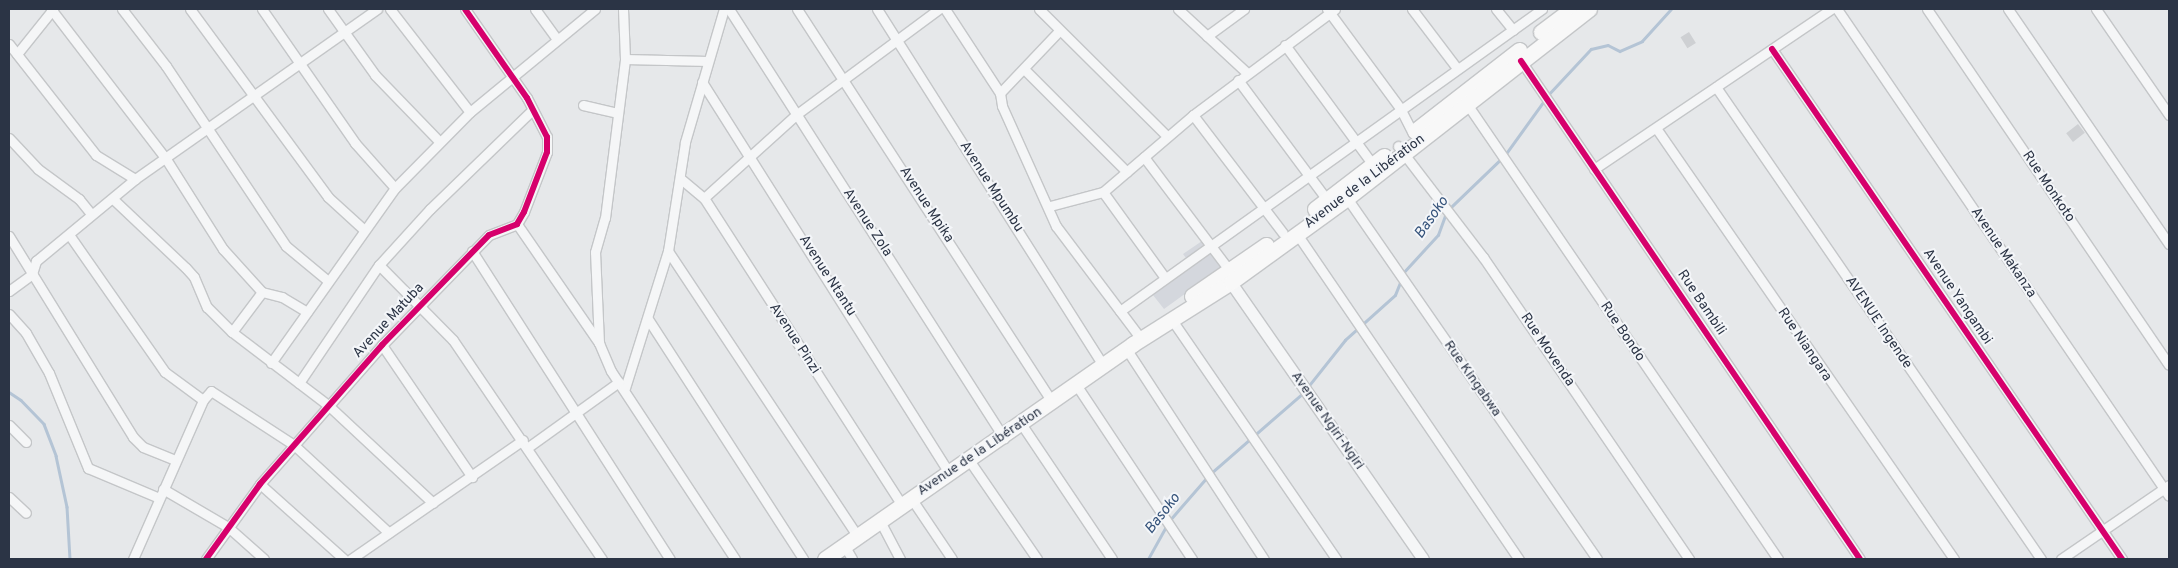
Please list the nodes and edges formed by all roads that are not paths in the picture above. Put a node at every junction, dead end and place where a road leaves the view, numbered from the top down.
1 (52, 9) edge
2 (122, 9) edge
3 (190, 9) edge
4 (262, 9) edge
5 (328, 9) edge
6 (377, 9) edge
7 (390, 9) edge
8 (465, 9) edge
9 (535, 9) edge
10 (595, 9) edge
11 (623, 9) edge
12 (724, 9) edge
13 (728, 9) edge
14 (796, 9) edge
15 (877, 9) edge
16 (939, 9) edge
17 (945, 9) edge
18 (1039, 9) edge
19 (1178, 9) edge
20 (1244, 9) edge
21 (1412, 9) edge
22 (1496, 9) edge
23 (1542, 9) edge
24 (1571, 9) edge
25 (1588, 9) edge
26 (1831, 9) edge
27 (1836, 9) edge
28 (1928, 9) edge
29 (2008, 9) edge
30 (2096, 9) edge
31 (1331, 10) edge
32 (1513, 30) junction
33 (1059, 31) junction
34 (344, 32) junction
35 (1207, 36) junction
36 (557, 39) junction
37 (896, 40) junction
38 (9, 44) edge
39 (1285, 45) junction
40 (1772, 49) junction
41 (17, 54) junction
42 (625, 59) junction
43 (708, 60) junction
44 (1521, 61) junction
45 (300, 64) junction
46 (1456, 67) junction
47 (1025, 70) junction
48 (1247, 73) junction
49 (512, 75) junction
50 (842, 80) junction
51 (1238, 80) junction
52 (702, 82) junction
53 (1716, 87) junction
54 (1000, 93) junction
55 (253, 96) junction
56 (1467, 104) junction
57 (583, 105) dead end
58 (1400, 108) junction
59 (532, 110) junction
60 (470, 112) junction
61 (617, 113) junction
62 (797, 114) junction
63 (1194, 115) junction
64 (2169, 116) edge
65 (209, 128) junction
66 (1656, 128) junction
67 (1413, 133) junction
68 (1167, 136) junction
69 (9, 138) edge
70 (1355, 141) junction
71 (440, 142) junction
72 (1401, 150) junction
73 (748, 156) junction
74 (1144, 157) junction
75 (166, 159) junction
76 (1373, 165) junction
77 (1594, 169) junction
78 (1127, 172) junction
79 (1309, 174) junction
80 (135, 179) junction
81 (681, 179) junction
82 (395, 188) junction
83 (1103, 192) junction
84 (704, 198) junction
85 (1347, 198) junction
86 (113, 199) junction
87 (1327, 200) junction
88 (1050, 206) junction
89 (1263, 209) junction
90 (90, 214) junction
91 (517, 224) junction
92 (363, 230) junction
93 (1290, 234) junction
94 (9, 236) edge
95 (70, 236) junction
96 (2169, 244) edge
97 (1212, 247) junction
98 (472, 251) junction
99 (668, 251) junction
100 (379, 265) junction
101 (32, 274) junction
102 (1228, 275) junction
103 (1165, 278) junction
104 (328, 280) junction
105 (9, 291) edge
106 (262, 292) junction
107 (420, 307) junction
108 (307, 312) junction
109 (1120, 312) junction
110 (9, 314) edge
111 (648, 319) junction
112 (1172, 320) junction
113 (232, 332) junction
114 (1135, 343) junction
115 (599, 344) junction
116 (382, 345) junction
117 (271, 363) junction
118 (2169, 365) edge
119 (1104, 367) junction
120 (300, 383) junction
121 (622, 385) junction
122 (1077, 386) junction
123 (203, 400) junction
124 (1053, 403) junction
125 (329, 406) junction
126 (577, 415) junction
127 (9, 425) edge
128 (1022, 425) junction
129 (1004, 438) junction
130 (26, 442) dead end
131 (525, 444) junction
132 (294, 445) junction
133 (175, 460) junction
134 (970, 460) junction
135 (949, 472) junction
136 (472, 477) junction
137 (260, 484) junction
138 (163, 489) junction
139 (2168, 490) edge
140 (9, 497) edge
141 (158, 498) junction
142 (907, 502) junction
143 (434, 503) junction
144 (26, 513) dead end
145 (880, 521) junction
146 (228, 527) junction
147 (2102, 531) junction
148 (388, 534) junction
149 (851, 540) junction
150 (133, 559) edge
151 (206, 559) edge
152 (264, 559) edge
153 (344, 559) edge
154 (351, 559) edge
155 (602, 559) edge
156 (670, 559) edge
157 (735, 559) edge
158 (803, 559) edge
159 (825, 559) edge
160 (852, 559) edge
161 (900, 559) edge
162 (952, 559) edge
163 (1037, 559) edge
164 (1112, 559) edge
165 (1192, 559) edge
166 (1264, 559) edge
167 (1336, 559) edge
168 (1423, 559) edge
169 (1519, 559) edge
170 (1597, 559) edge
171 (1689, 559) edge
172 (1778, 559) edge
173 (1860, 559) edge
174 (1954, 559) edge
175 (2040, 559) edge
176 (2062, 559) edge
177 (2122, 559) edge

1 - 41 street
1 - 75 street
2 - 65 street
3 - 55 street
4 - 45 street
5 - 34 street
6 - 34 street
7 - 60 street
8 - 49 street
9 - 36 street
10 - 36 street
11 - 42 street
12 - 43 street
13 - 62 street, Avenue Zola
14 - 50 street, Avenue Mpika
15 - 37 street, Avenue Mpumbu
16 - 37 street
17 - 54 street
18 - 33 street
19 - 35 street
20 - 35 street
21 - 46 street
22 - 32 street
23 - 32 street
24 - 67 highway, Avenue de la Libération
25 - 44 highway, Avenue de la Libération
26 - 40 street
27 - 139 street, Avenue Makanza
28 - 118 street, Rue Monkoto
29 - 96 street
30 - 64 street
31 - 39 street
31 - 58 street
32 - 46 street
33 - 47 street
33 - 68 street
34 - 45 street
34 - 71 street
35 - 48 street
36 - 49 street
37 - 50 street
37 - 119 street, Avenue Mpumbu
38 - 41 street
39 - 48 street
39 - 70 street
40 - 53 street
40 - 147 street, Avenue Yangambi
41 - 80 street
42 - 43 street
42 - 61 street
43 - 52 street
44 - 56 highway, Avenue de la Libération
44 - 77 street, Rue Bambili
45 - 55 street
45 - 82 street
46 - 58 street
47 - 54 street
47 - 78 street
48 - 51 street
49 - 59 street
49 - 60 street
50 - 62 street
50 - 124 street, Avenue Mpika
51 - 63 street
51 - 79 street
52 - 73 street, Avenue Ntantu
52 - 81 street
53 - 66 street
53 - 175 street, AVENUE Ingende
54 - 88 street
55 - 65 street
55 - 92 street
56 - 72 highway, Avenue de la Libération
56 - 172 street, Rue Bondo
57 - 61 street
58 - 67 street
58 - 70 street
59 - 91 street
59 - 100 street
60 - 71 street
61 - 115 street
62 - 73 street
62 - 129 street, Avenue Zola
63 - 68 street
63 - 89 street
65 - 75 street
65 - 104 street
66 - 77 street
66 - 174 street, Rue Niangara
67 - 72 highway, Avenue de la Libération
68 - 74 street
69 - 90 street
70 - 76 street
70 - 79 street
71 - 82 street
72 - 76 highway, Avenue de la Libération
72 - 85 highway, Avenue de la Libération
72 - 171 street, Rue Movenda
73 - 84 street
73 - 135 street, Avenue Ntantu
74 - 78 street
74 - 97 street
75 - 80 street
75 - 106 street
76 - 87 highway, Avenue de la Libération
77 - 173 street, Rue Bambili
78 - 83 street
79 - 87 street
79 - 89 street
80 - 86 street
81 - 84 street, Avenue Pinzi
81 - 99 street
82 - 92 street
83 - 88 street
83 - 103 street
84 - 142 street, Avenue Pinzi
85 - 93 highway, Avenue de la Libération
85 - 170 street, Rue Kingabwa
86 - 90 street
86 - 113 street
87 - 93 highway, Avenue de la Libération
88 - 109 street
89 - 93 street
89 - 97 street
90 - 95 street
91 - 98 street, Avenue Matuba
91 - 115 street
92 - 104 street
93 - 102 highway, Avenue de la Libération
93 - 169 street
94 - 101 street
95 - 101 street
95 - 123 street
97 - 102 street
97 - 103 street
98 - 107 street, Avenue Matuba
98 - 126 street
99 - 111 street
99 - 149 street
100 - 107 street
100 - 120 street
101 - 105 street
101 - 133 street
102 - 112 highway, Avenue de la Libération
102 - 114 highway, Avenue de la Libération
102 - 168 street, Avenue Ngiri-Ngiri
103 - 109 street
104 - 108 street
106 - 108 street
106 - 113 street
107 - 116 street, Avenue Matuba
107 - 131 street
108 - 117 street
109 - 114 street
110 - 141 street
111 - 121 street
111 - 158 street
112 - 114 highway, Avenue de la Libération
112 - 167 street
113 - 117 street
114 - 119 highway, Avenue de la Libération
114 - 166 street
115 - 121 street
116 - 125 street, Avenue Matuba
116 - 136 street
117 - 120 street
119 - 122 highway, Avenue de la Libération
120 - 125 street
121 - 126 street
121 - 157 street
122 - 124 highway, Avenue de la Libération
122 - 165 street
123 - 132 street
123 - 133 street
124 - 128 highway, Avenue de la Libération
125 - 132 street, Avenue Matuba
125 - 143 street
126 - 131 street
126 - 156 street
127 - 130 street
128 - 129 highway, Avenue de la Libération
128 - 164 street
129 - 134 highway, Avenue de la Libération
131 - 136 street
131 - 155 street
132 - 137 street, Avenue Matuba
132 - 148 street
133 - 138 street
134 - 135 highway, Avenue de la Libération
134 - 163 street
135 - 142 highway, Avenue de la Libération
136 - 143 street
137 - 146 street, Avenue Matuba
137 - 153 street
138 - 141 street
138 - 146 street
139 - 147 street
140 - 144 street
141 - 150 street
142 - 145 highway, Avenue de la Libération
142 - 162 street, Avenue Pinzi
143 - 148 street
145 - 149 highway, Avenue de la Libération
145 - 161 street
146 - 151 street, Avenue Matuba
146 - 152 street
147 - 176 street
147 - 177 street, Avenue Yangambi
148 - 154 street
149 - 159 highway, Avenue de la Libération
149 - 160 street

